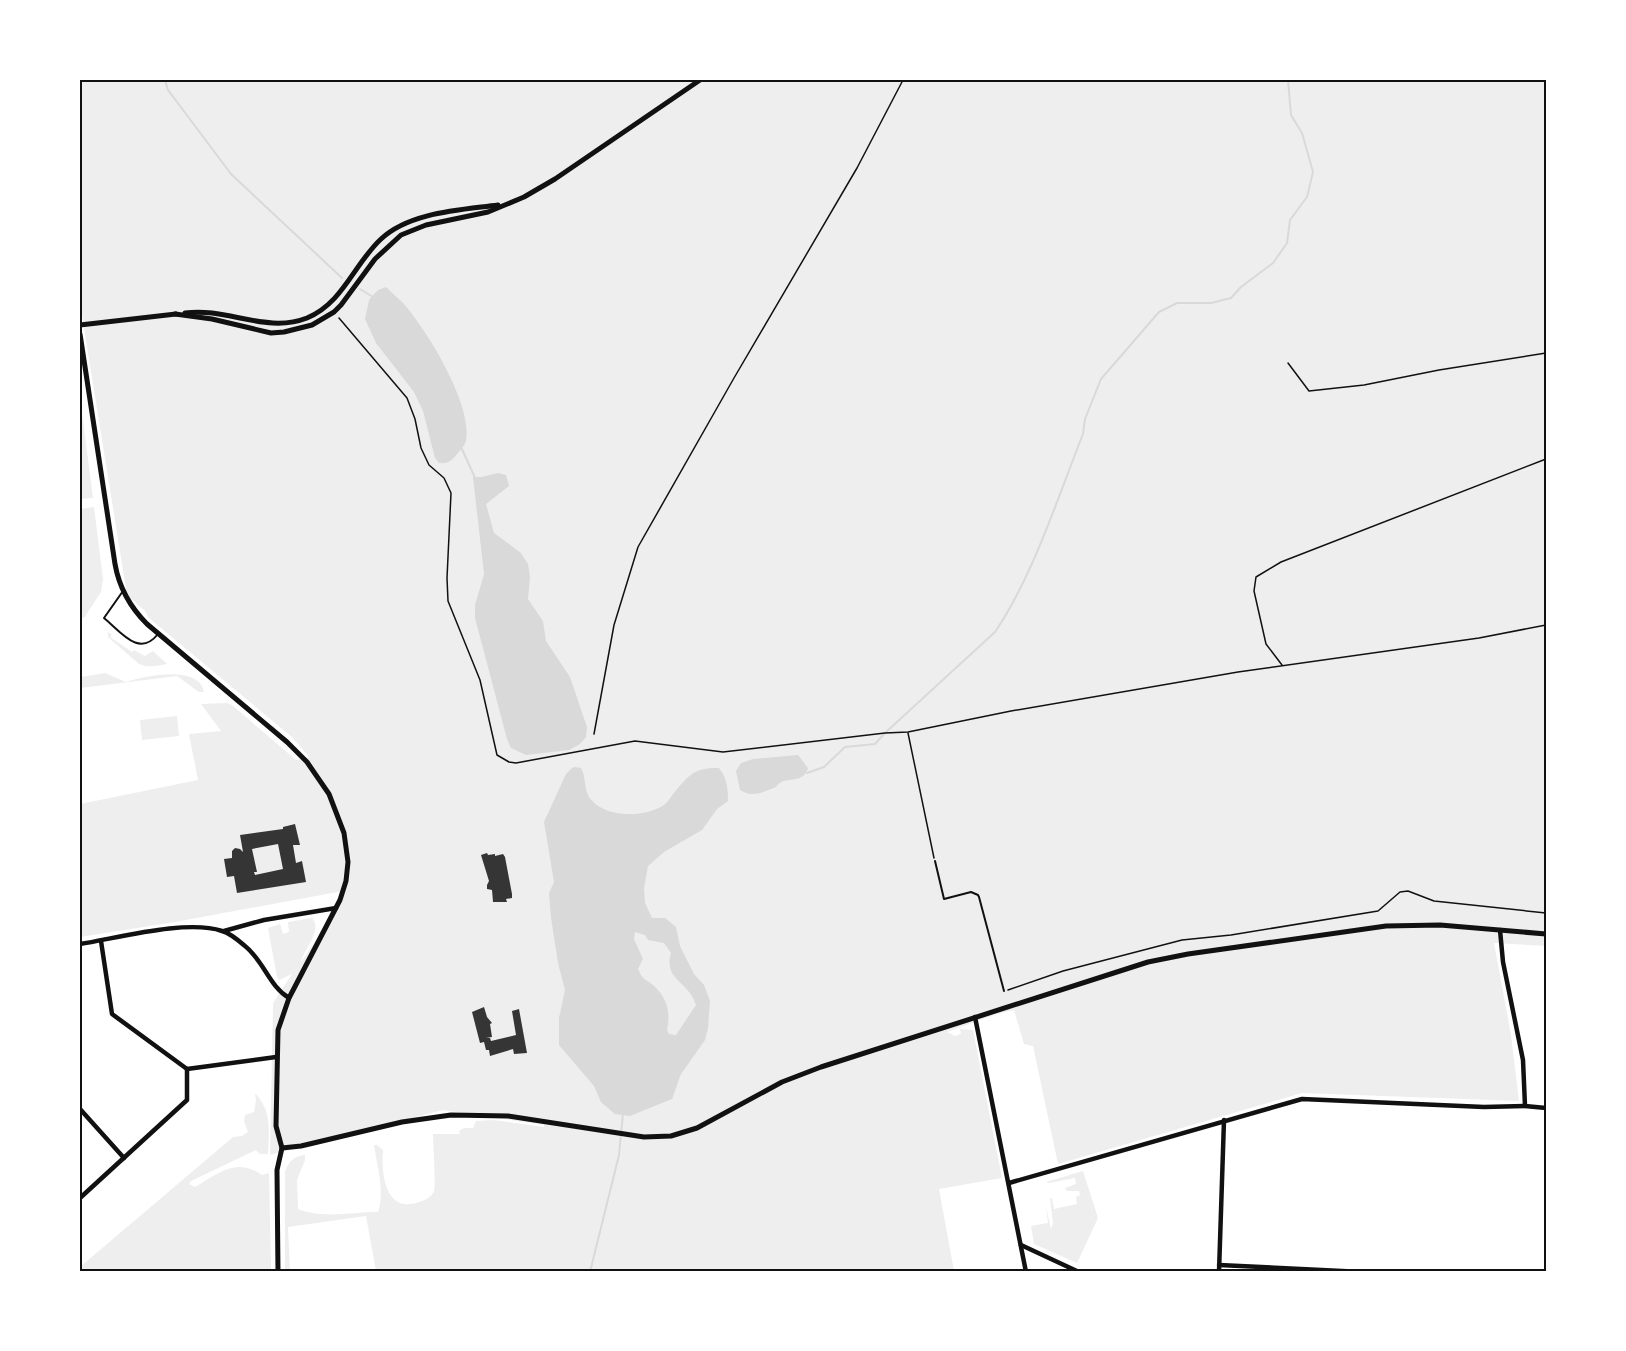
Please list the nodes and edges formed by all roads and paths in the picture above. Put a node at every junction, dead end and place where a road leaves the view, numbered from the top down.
1 (700, 80) edge
2 (903, 80) edge
3 (505, 204) junction
4 (333, 312) junction
5 (175, 314) junction
6 (80, 325) edge
7 (80, 334) edge
8 (1546, 353) edge
9 (1288, 363) dead end
10 (1546, 459) edge
11 (123, 591) junction
12 (1546, 625) edge
13 (158, 634) junction
14 (1282, 666) junction
15 (908, 732) junction
16 (594, 734) dead end
17 (935, 861) joint
18 (336, 908) junction
19 (1546, 913) edge
20 (1500, 930) junction
21 (224, 931) junction
22 (1546, 934) edge
23 (101, 941) junction
24 (80, 944) edge
25 (1004, 991) joint
26 (289, 998) junction
27 (975, 1017) junction
28 (276, 1057) junction
29 (187, 1069) junction
30 (1525, 1106) junction
31 (1546, 1108) edge
32 (80, 1109) edge
33 (1224, 1120) junction
34 (282, 1148) junction
35 (124, 1158) junction
36 (1009, 1183) junction
37 (80, 1198) edge
38 (1021, 1245) junction
39 (1219, 1264) junction
40 (278, 1272) edge
41 (1026, 1272) edge
42 (1079, 1272) edge
43 (1219, 1272) edge
44 (1363, 1272) edge

1 - 3 street
2 - 16 path
3 - 4 street
3 - 5 street
4 - 5 street
4 - 15 path
5 - 6 street
7 - 11 street
8 - 9 path
10 - 14 path
11 - 13 street
11 - 13 lane
12 - 14 path
13 - 18 street
14 - 15 path
15 - 17 path
17 - 25 lane
18 - 21 street
18 - 26 street
19 - 25 path
20 - 22 street
20 - 27 street
20 - 30 street
21 - 23 street
21 - 26 street
23 - 24 street
23 - 29 street
26 - 28 street
27 - 34 street
27 - 36 street
28 - 29 street
28 - 34 street
29 - 35 street
30 - 31 street
30 - 33 street
32 - 35 street
33 - 36 street
33 - 39 street
34 - 40 street
35 - 37 street
36 - 38 street
38 - 41 street
38 - 42 street
39 - 43 street
39 - 44 street

